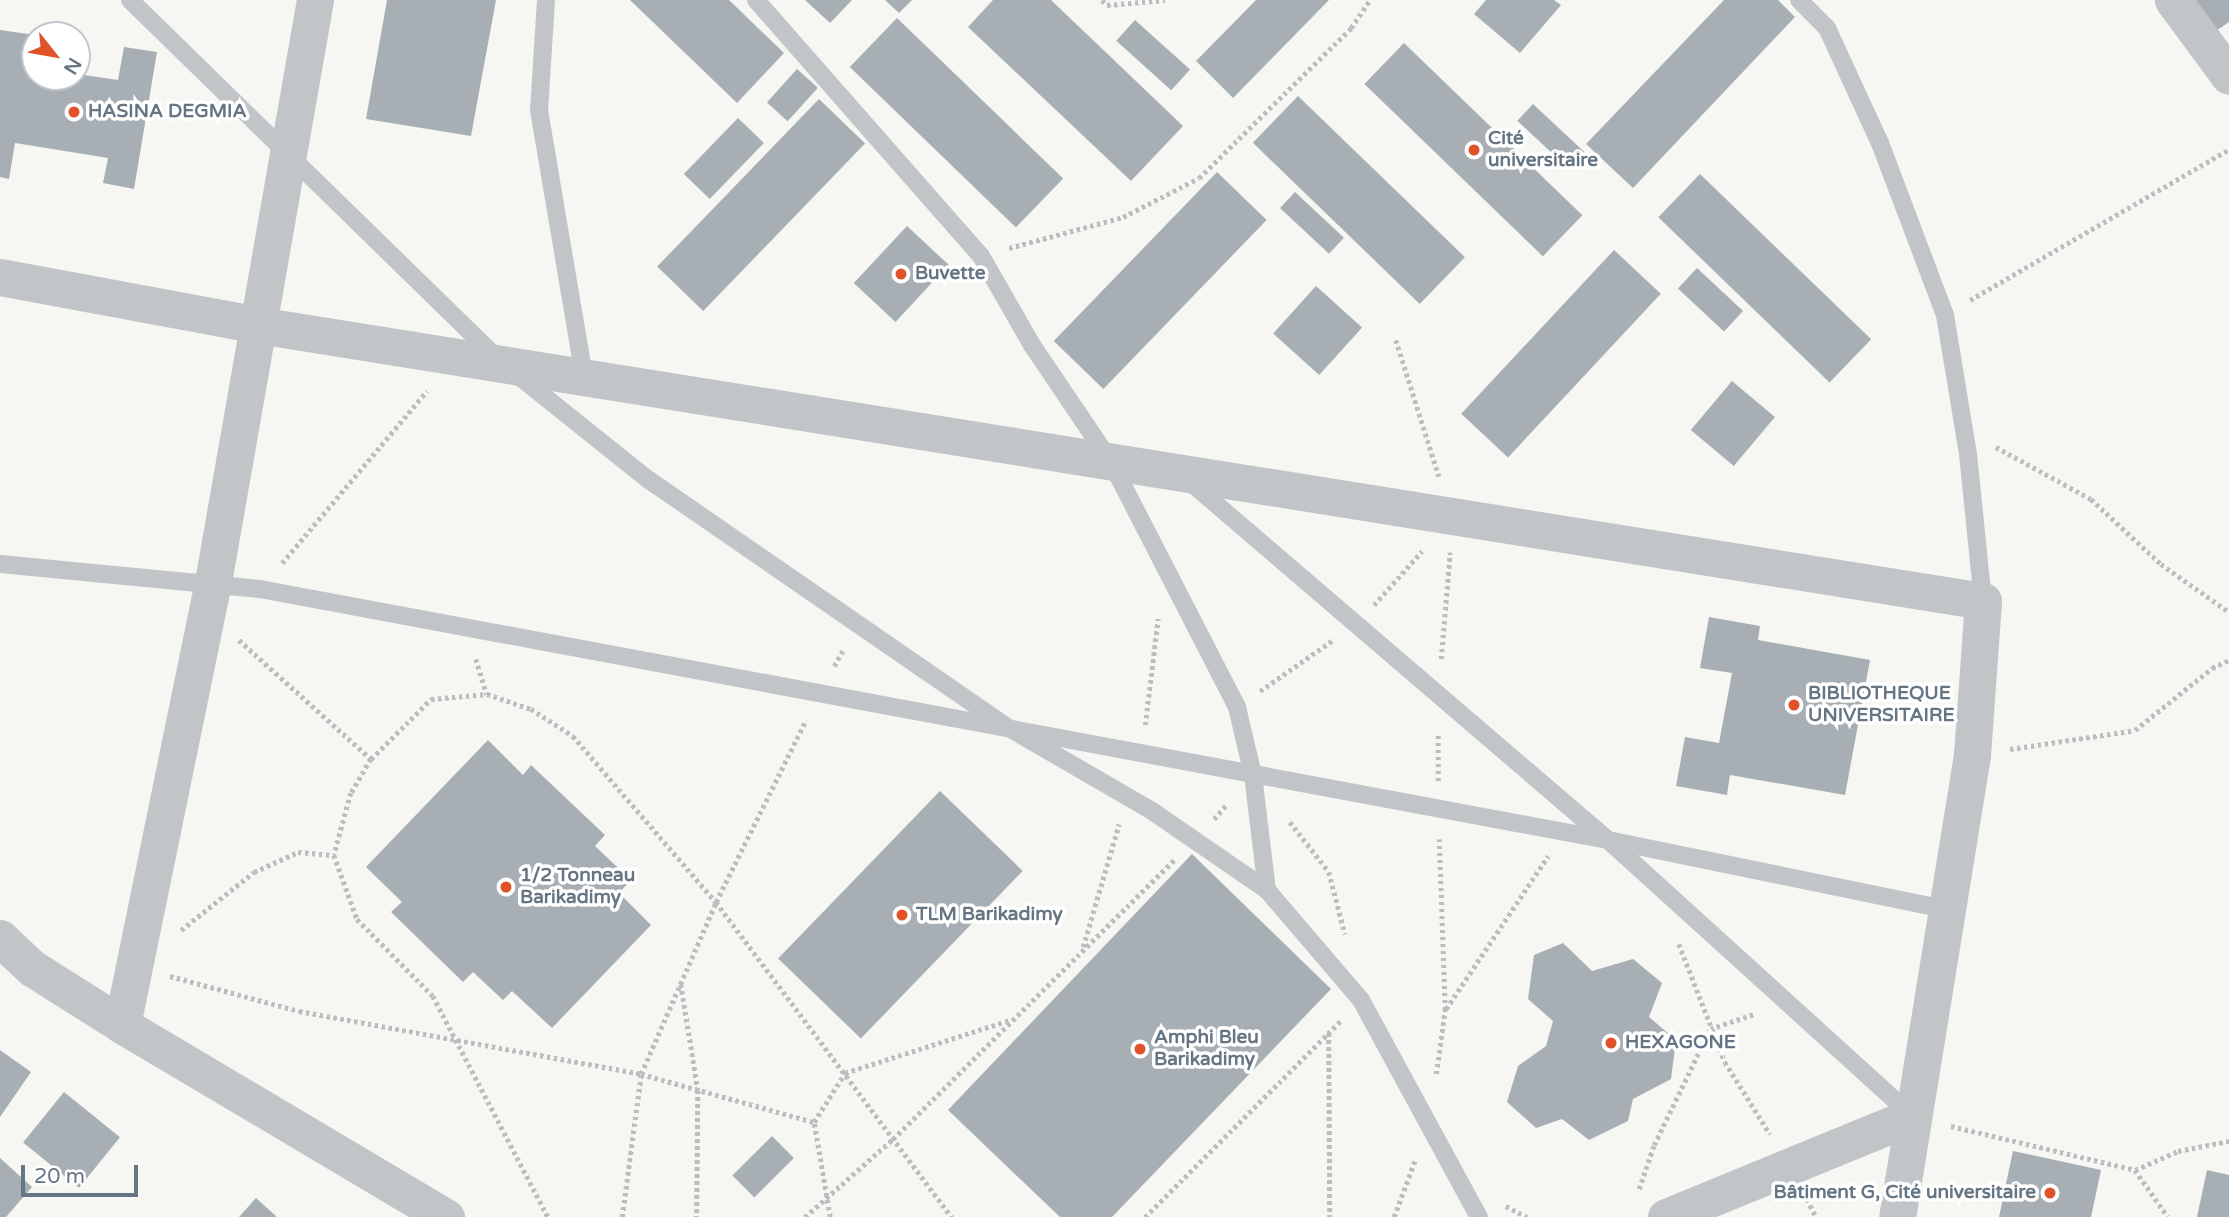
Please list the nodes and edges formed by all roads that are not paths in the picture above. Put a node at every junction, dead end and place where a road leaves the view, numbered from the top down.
1 (130, 0) edge
2 (315, 0) edge
3 (546, 0) edge
4 (756, 0) edge
5 (1799, 0) edge
6 (2173, 0) edge
7 (2229, 76) edge
8 (287, 157) junction
9 (0, 277) edge
10 (258, 325) junction
11 (501, 362) junction
12 (584, 376) junction
13 (1111, 462) junction
14 (1180, 473) junction
15 (0, 564) edge
16 (210, 596) junction
17 (1983, 601) junction
18 (1009, 728) junction
19 (1253, 775) junction
20 (1608, 840) junction
21 (1267, 890) junction
22 (1945, 909) junction
23 (0, 938) edge
24 (122, 1025) junction
25 (1912, 1116) junction
26 (446, 1217) edge
27 (1479, 1217) edge
28 (1667, 1217) edge
29 (1897, 1217) edge

1 - 8 lane
2 - 8 street
3 - 12 lane
4 - 13 lane
5 - 17 lane
6 - 7 street
8 - 10 street
8 - 11 lane
9 - 10 street
10 - 11 street
10 - 16 street
11 - 12 street
11 - 18 lane
12 - 13 street
13 - 14 street
13 - 19 lane
14 - 17 street
14 - 20 lane
15 - 16 lane
16 - 18 lane
16 - 24 street
17 - 22 street
18 - 19 lane
18 - 21 lane
19 - 20 lane
19 - 21 lane
20 - 22 lane
20 - 25 lane
21 - 27 lane
22 - 25 street
23 - 24 street
24 - 26 street
25 - 28 street
25 - 29 street

